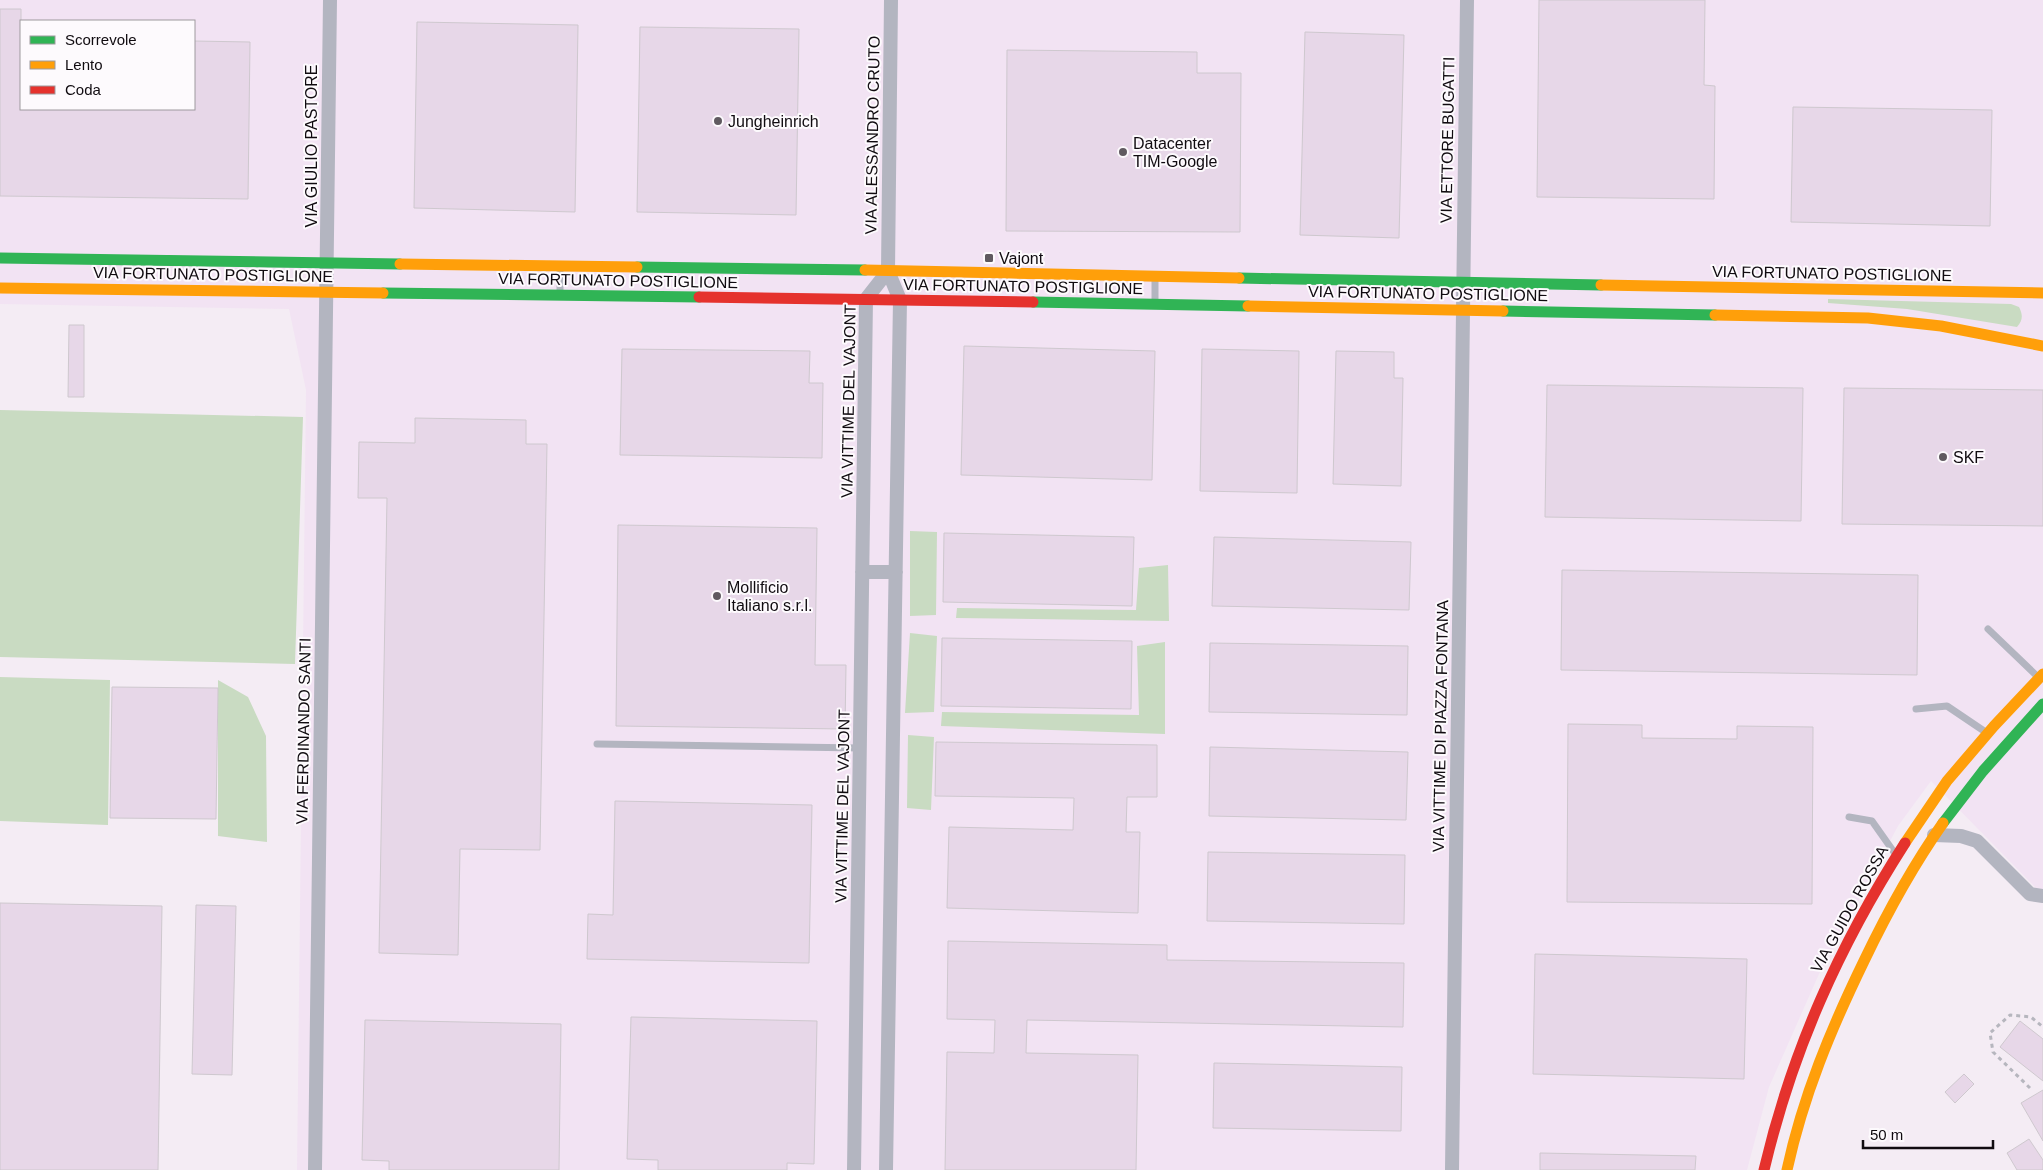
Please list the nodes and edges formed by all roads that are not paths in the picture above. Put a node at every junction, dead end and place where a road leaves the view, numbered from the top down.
1 (330, 0) edge
2 (891, 0) edge
3 (1467, 0) edge
4 (0, 258) edge
5 (327, 262) junction
6 (560, 266) junction
7 (888, 271) junction
8 (1155, 276) junction
9 (1462, 282) junction
10 (0, 288) edge
11 (327, 292) junction
12 (2043, 294) edge
13 (560, 295) junction
14 (866, 299) junction
15 (900, 300) junction
16 (1821, 303) junction
17 (1155, 304) junction
18 (1462, 310) junction
19 (2043, 346) edge
20 (862, 572) junction
21 (896, 572) junction
22 (1988, 629) dead end
23 (2041, 676) edge
24 (2043, 704) edge
25 (1916, 709) dead end
26 (1987, 733) junction
27 (597, 744) dead end
28 (860, 748) junction
29 (1850, 817) dead end
30 (1934, 835) junction
31 (1896, 856) junction
32 (2043, 896) edge
33 (315, 1170) edge
34 (854, 1170) edge
35 (886, 1170) edge
36 (1452, 1170) edge
37 (1764, 1170) edge
38 (1788, 1170) edge

1 - 5 street, VIA GIULIO PASTORE
2 - 7 street, VIA ALESSANDRO CRUTO
3 - 9 street, VIA ETTORE BUGATTI
4 - 5 street, VIA FORTUNATO POSTIGLIONE
5 - 6 street, VIA FORTUNATO POSTIGLIONE
5 - 11 street, VIA GIULIO PASTORE
6 - 7 street, VIA FORTUNATO POSTIGLIONE
6 - 13 lane
7 - 8 street, VIA FORTUNATO POSTIGLIONE
7 - 14 street, VIA VITTIME DEL VAJONT
7 - 15 street
8 - 9 street, VIA FORTUNATO POSTIGLIONE
8 - 17 lane
9 - 16 street, VIA FORTUNATO POSTIGLIONE
9 - 18 street, VIA VITTIME DI PIAZZA FONTANA
10 - 11 street, VIA FORTUNATO POSTIGLIONE
11 - 13 street, VIA FORTUNATO POSTIGLIONE
11 - 33 street, VIA FERDINANDO SANTI
12 - 16 street, VIA FORTUNATO POSTIGLIONE
13 - 14 street, VIA FORTUNATO POSTIGLIONE
14 - 15 street, VIA FORTUNATO POSTIGLIONE
14 - 20 street, VIA VITTIME DEL VAJONT
15 - 17 street, VIA FORTUNATO POSTIGLIONE
15 - 21 street
16 - 18 street, VIA FORTUNATO POSTIGLIONE
16 - 19 street, VIA FORTUNATO POSTIGLIONE
17 - 18 street, VIA FORTUNATO POSTIGLIONE
18 - 36 street, VIA VITTIME DI PIAZZA FONTANA
20 - 21 street
20 - 28 street, VIA VITTIME DEL VAJONT
21 - 35 street
22 - 23 lane
23 - 26 street, VIA GUIDO ROSSA
24 - 30 street
25 - 26 lane
26 - 31 street, VIA GUIDO ROSSA
27 - 28 lane
28 - 34 street, VIA VITTIME DEL VAJONT
29 - 31 lane
30 - 32 street
30 - 38 street
31 - 37 street, VIA GUIDO ROSSA

